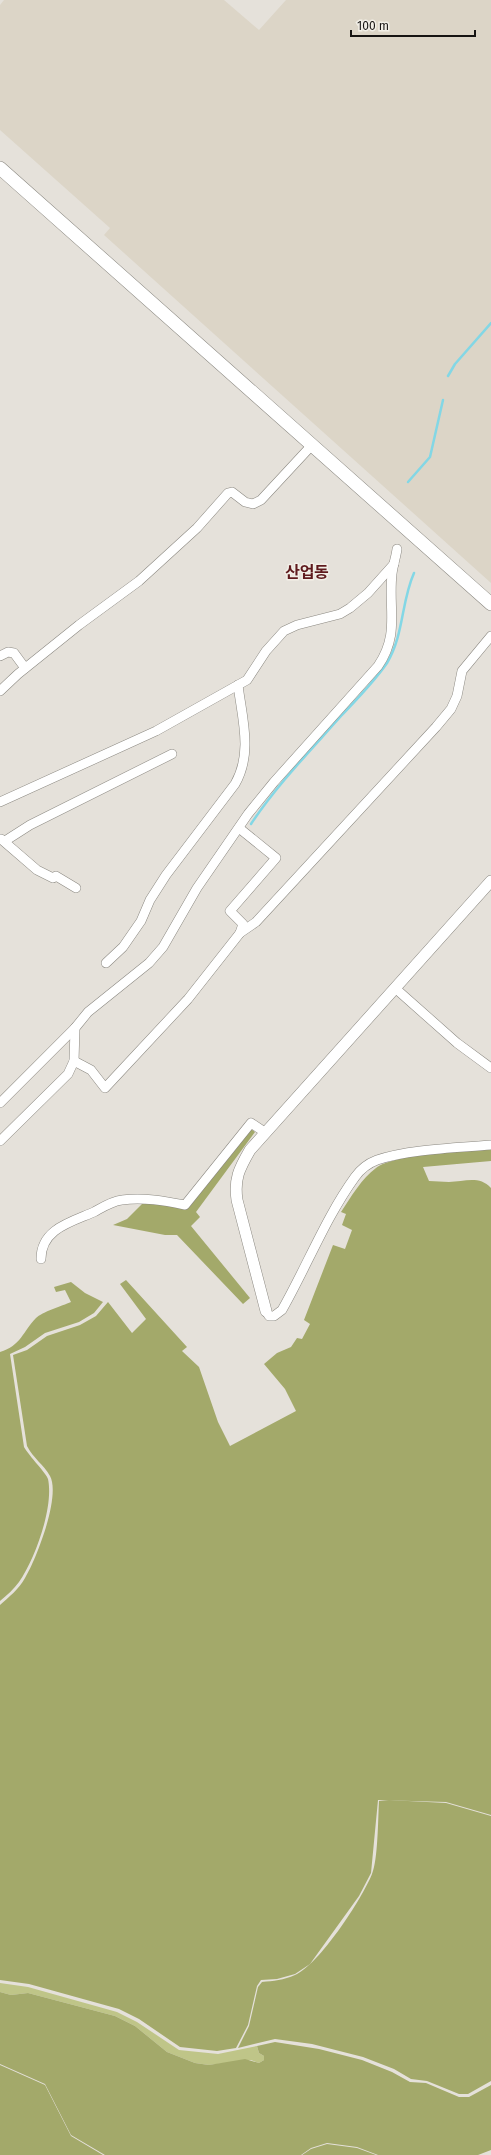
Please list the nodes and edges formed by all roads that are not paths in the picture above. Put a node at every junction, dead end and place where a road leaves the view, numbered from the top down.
1 (0, 168) edge
2 (312, 445) junction
3 (398, 549) dead end
4 (394, 563) junction
5 (491, 604) edge
6 (491, 636) edge
7 (0, 656) edge
8 (25, 668) junction
9 (238, 685) junction
10 (0, 691) edge
11 (172, 754) dead end
12 (0, 802) edge
13 (239, 828) junction
14 (3, 840) edge
15 (491, 881) edge
16 (76, 888) dead end
17 (240, 933) junction
18 (106, 963) dead end
19 (395, 988) junction
20 (75, 1028) junction
21 (74, 1062) junction
22 (491, 1068) edge
23 (0, 1104) edge
24 (266, 1133) junction
25 (0, 1141) edge
26 (491, 1145) edge
27 (41, 1259) dead end
28 (266, 1311) joint

1 - 2 main road
2 - 5 main road
2 - 8 street
3 - 4 street
4 - 9 street
4 - 13 street
6 - 17 street
7 - 8 street
8 - 10 street
9 - 12 street
9 - 18 street
11 - 14 street
13 - 17 street
13 - 20 street
14 - 16 street
15 - 19 street
17 - 21 street
19 - 22 street
19 - 24 street
20 - 21 street
20 - 23 street
21 - 25 street
24 - 27 street
24 - 28 street
26 - 28 street

